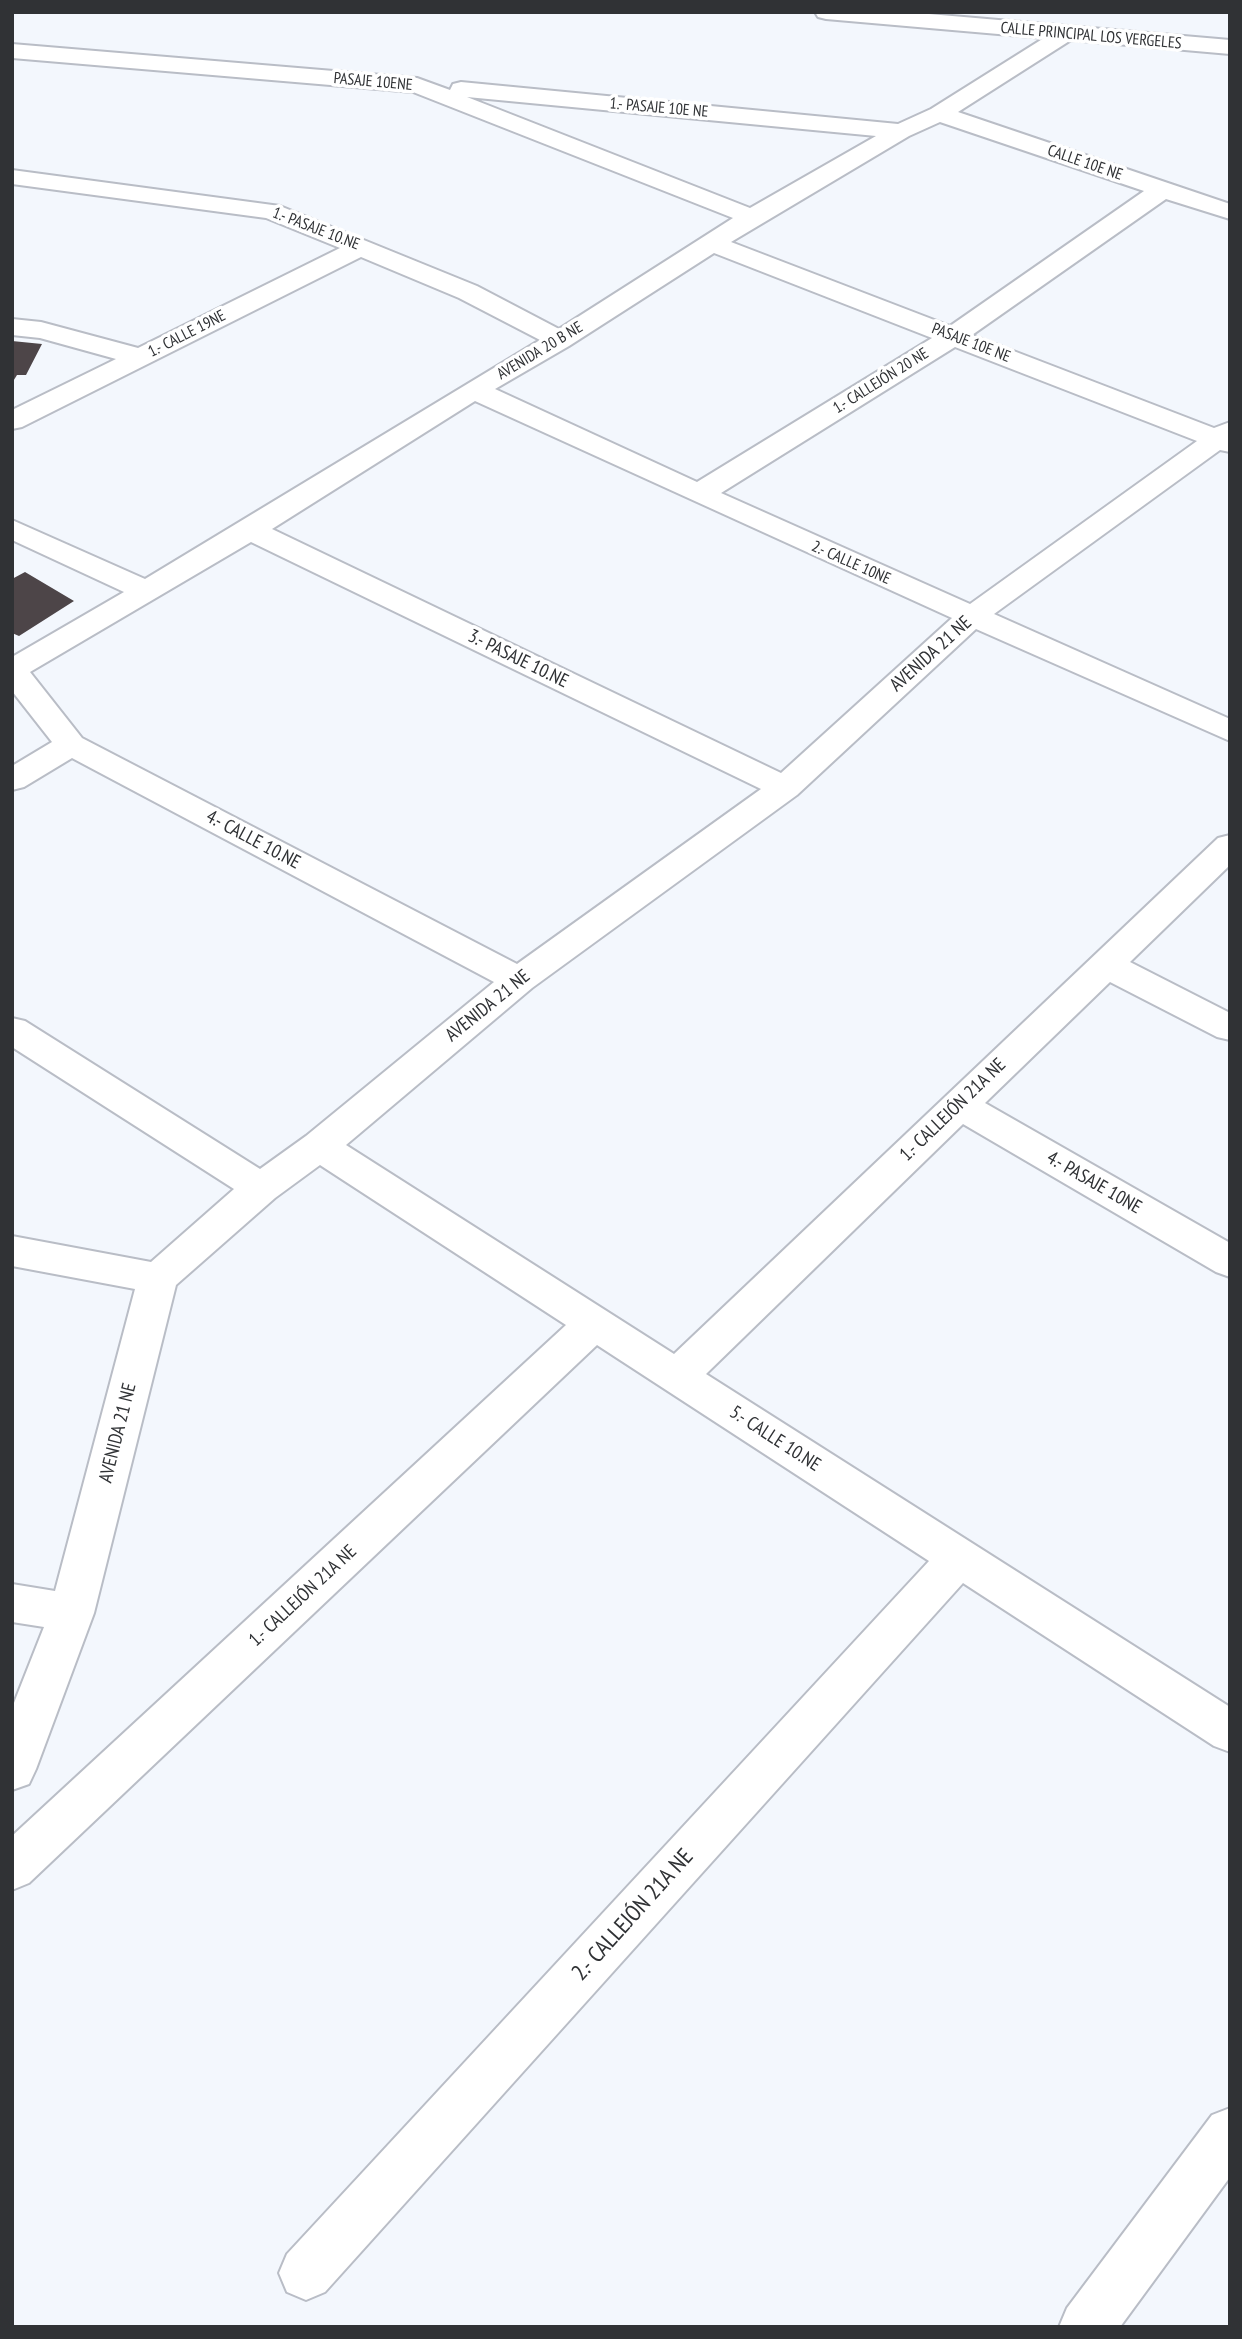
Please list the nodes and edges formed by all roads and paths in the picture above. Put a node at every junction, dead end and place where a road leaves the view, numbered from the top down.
1 (826, 12) edge
2 (1013, 12) edge
3 (990, 27) junction
4 (1068, 32) junction
5 (1230, 47) edge
6 (12, 51) edge
7 (417, 85) junction
8 (939, 114) junction
9 (901, 131) junction
10 (12, 177) edge
11 (1163, 190) junction
12 (1230, 212) edge
13 (752, 217) junction
14 (712, 243) junction
15 (362, 247) junction
16 (12, 327) edge
17 (953, 336) junction
18 (560, 340) junction
19 (141, 357) junction
20 (474, 390) junction
21 (12, 421) edge
22 (1226, 438) edge
23 (699, 494) junction
24 (12, 529) edge
25 (250, 530) junction
26 (147, 591) junction
27 (971, 617) junction
28 (12, 670) edge
29 (1230, 732) edge
30 (71, 745) junction
31 (12, 780) edge
32 (785, 788) junction
33 (1230, 846) edge
34 (1105, 964) junction
35 (519, 980) junction
36 (1230, 1028) edge
37 (12, 1030) edge
38 (958, 1104) junction
39 (319, 1146) junction
40 (261, 1188) junction
41 (12, 1251) edge
42 (1230, 1262) edge
43 (158, 1278) junction
44 (594, 1324) junction
45 (677, 1376) junction
46 (960, 1557) junction
47 (12, 1603) edge
48 (72, 1613) junction
49 (1230, 1732) edge
50 (12, 1769) edge
51 (12, 1868) edge
52 (1230, 2133) edge
53 (306, 2273) dead end
54 (1086, 2327) edge

1 - 3 street, CALLE PRINCIPAL LOS VERGELES
2 - 3 street
3 - 4 street, CALLE PRINCIPAL LOS VERGELES
4 - 5 street, CALLE PRINCIPAL LOS VERGELES
4 - 8 street, AVENIDA 20 B NE
6 - 7 street, PASAJE 10ENE
7 - 9 street, 1.- PASAJE 10E NE
7 - 13 street, PASAJE 10ENE
8 - 9 street, AVENIDA 20 B NE
8 - 11 street, CALLE 10E NE
9 - 13 street, AVENIDA 20 B NE
10 - 15 street, 1.- PASAJE 10.NE
11 - 12 street, CALLE 10E NE
11 - 17 street, 1.- CALLEJÓN 20 NE
13 - 14 street, AVENIDA 20 B NE
14 - 17 street, PASAJE 10E NE
14 - 18 street, AVENIDA 20 B NE
15 - 18 street, 1.- PASAJE 10.NE
15 - 19 street, 1.- CALLE 19NE
16 - 19 street
17 - 22 street, PASAJE 10E NE
17 - 23 street, 1.- CALLEJÓN 20 NE
18 - 20 street, AVENIDA 20 B NE
19 - 21 street, 1.- CALLE 19NE
20 - 23 street, 2.- CALLE 10NE
20 - 25 street, AVENIDA 20 B NE
22 - 27 street, AVENIDA 21 NE
23 - 27 street, 2.- CALLE 10NE
24 - 26 street
25 - 26 street, AVENIDA 20 B NE
25 - 32 street, 3.- PASAJE 10.NE
26 - 28 street, AVENIDA 20 B NE
27 - 29 street, 2.- CALLE 10NE
27 - 32 street, AVENIDA 21 NE
28 - 30 street, 4.- CALLE 10.NE
30 - 31 street
30 - 35 street, 4.- CALLE 10.NE
32 - 35 street, AVENIDA 21 NE
33 - 34 street, 1.- CALLEJÓN 21A NE
34 - 36 street
34 - 38 street, 1.- CALLEJÓN 21A NE
35 - 39 street, AVENIDA 21 NE
37 - 40 street
38 - 42 street, 4.- PASAJE 10NE
38 - 45 street, 1.- CALLEJÓN 21A NE
39 - 40 street, AVENIDA 21 NE
39 - 44 street, 5.- CALLE 10.NE
40 - 43 street, AVENIDA 21 NE
41 - 43 street
43 - 48 street, AVENIDA 21 NE
44 - 45 street, 5.- CALLE 10.NE
44 - 51 street, 1.- CALLEJÓN 21A NE
45 - 46 street, 5.- CALLE 10.NE
46 - 49 street, 5.- CALLE 10.NE
46 - 53 street, 2.- CALLEJÓN 21A NE
47 - 48 street
48 - 50 street, AVENIDA 21 NE
52 - 54 street

